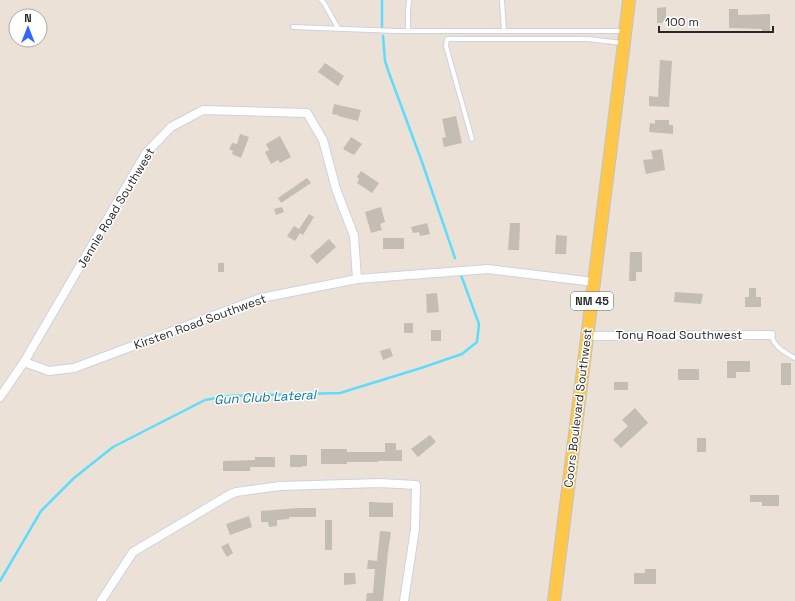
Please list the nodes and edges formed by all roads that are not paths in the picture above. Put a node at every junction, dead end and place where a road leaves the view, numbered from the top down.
1 (321, 0) edge
2 (409, 0) edge
3 (502, 0) edge
4 (629, 0) edge
5 (293, 27) dead end
6 (338, 28) junction
7 (408, 31) junction
8 (504, 31) junction
9 (625, 37) junction
10 (472, 139) dead end
11 (357, 279) junction
12 (594, 282) junction
13 (771, 335) joint
14 (587, 336) junction
15 (795, 358) edge
16 (24, 362) junction
17 (0, 397) edge
18 (404, 599) edge
19 (101, 601) edge
20 (554, 601) edge

1 - 6 lane
2 - 7 lane
3 - 8 lane
4 - 9 main road, Coors Boulevard Southwest / NM 45
5 - 6 lane
6 - 7 lane
7 - 8 lane
8 - 9 lane
9 - 10 lane
9 - 12 main road, Coors Boulevard Southwest / NM 45
11 - 12 street, Kirsten Road Southwest
11 - 16 street, Kirsten Road Southwest
11 - 16 street, Jennie Road Southwest
12 - 14 main road, Coors Boulevard Southwest / NM 45
13 - 14 street, Tony Road Southwest
13 - 15 lane
14 - 20 main road, Coors Boulevard Southwest / NM 45
16 - 17 street, Jennie Road Southwest
18 - 19 street

